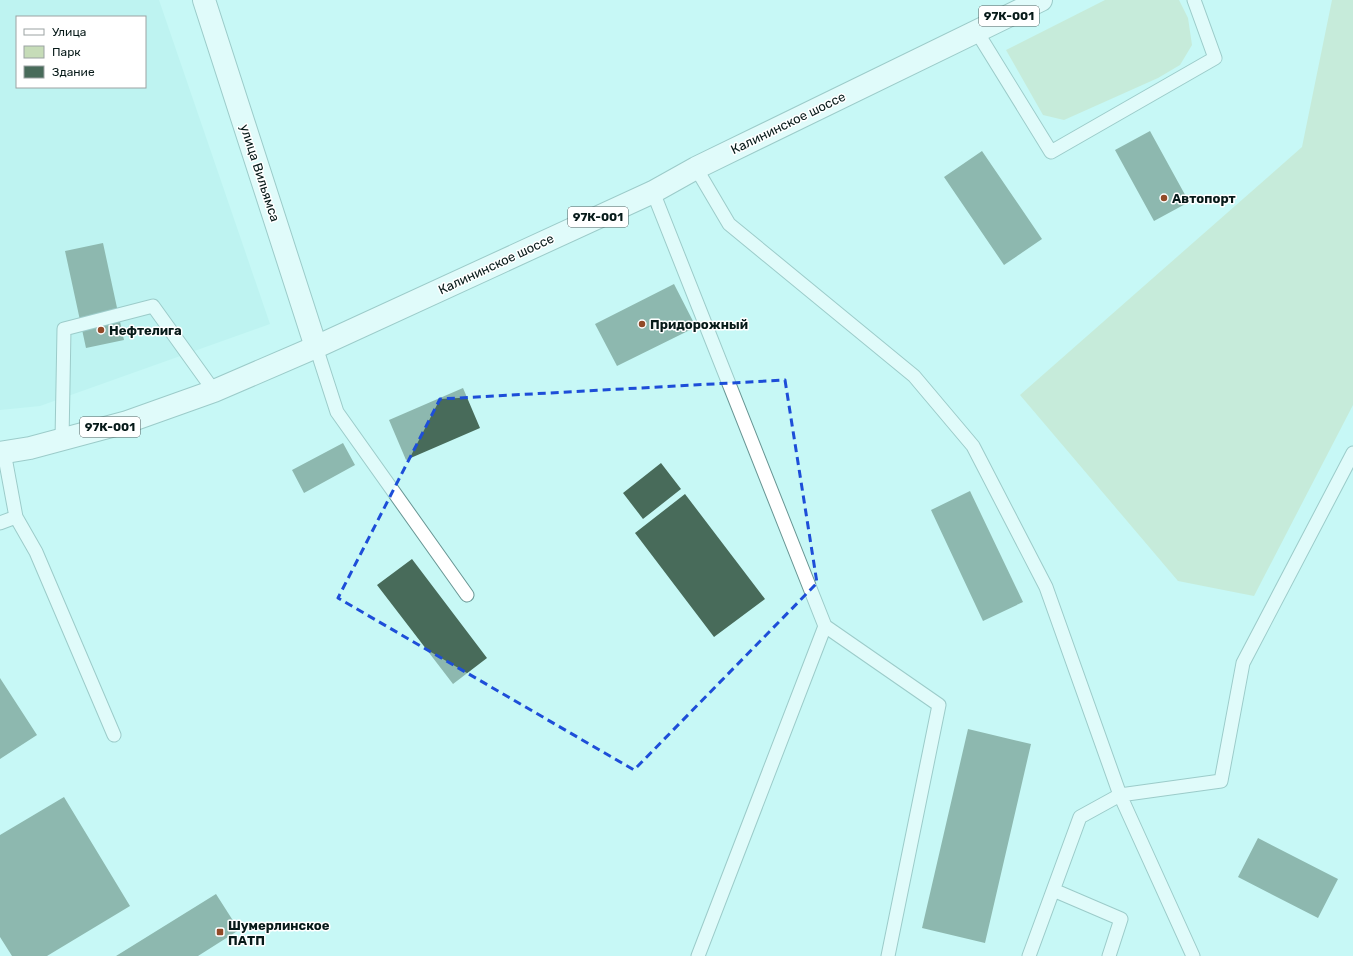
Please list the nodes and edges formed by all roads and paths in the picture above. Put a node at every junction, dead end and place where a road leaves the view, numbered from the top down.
1 (204, 0) edge
2 (1041, 0) edge
3 (1194, 0) edge
4 (978, 32) junction
5 (696, 168) junction
6 (653, 192) junction
7 (316, 347) junction
8 (214, 392) junction
9 (62, 440) junction
10 (2, 453) edge
11 (1353, 453) edge
12 (16, 517) junction
13 (0, 523) edge
14 (467, 595) dead end
15 (825, 626) junction
16 (114, 735) dead end
17 (1120, 795) junction
18 (1058, 892) dead end
19 (698, 956) edge
20 (888, 956) edge
21 (1029, 956) edge
22 (1110, 956) edge
23 (1193, 956) edge

1 - 7 main road, улица Вильямса
2 - 4 main road, Калининское шоссе / 97К-001
3 - 4 lane
4 - 5 main road, Калининское шоссе / 97К-001
5 - 6 main road, Калининское шоссе / 97К-001
5 - 17 lane
6 - 7 main road, Калининское шоссе / 97К-001
6 - 15 lane
7 - 8 main road, Калининское шоссе / 97К-001
7 - 14 lane
8 - 9 main road, Калининское шоссе / 97К-001
8 - 9 lane
9 - 10 main road, Калининское шоссе / 97К-001
10 - 12 lane
11 - 17 lane
12 - 13 lane
12 - 16 lane
15 - 19 lane
15 - 20 lane
17 - 21 lane
17 - 23 lane
18 - 22 lane

